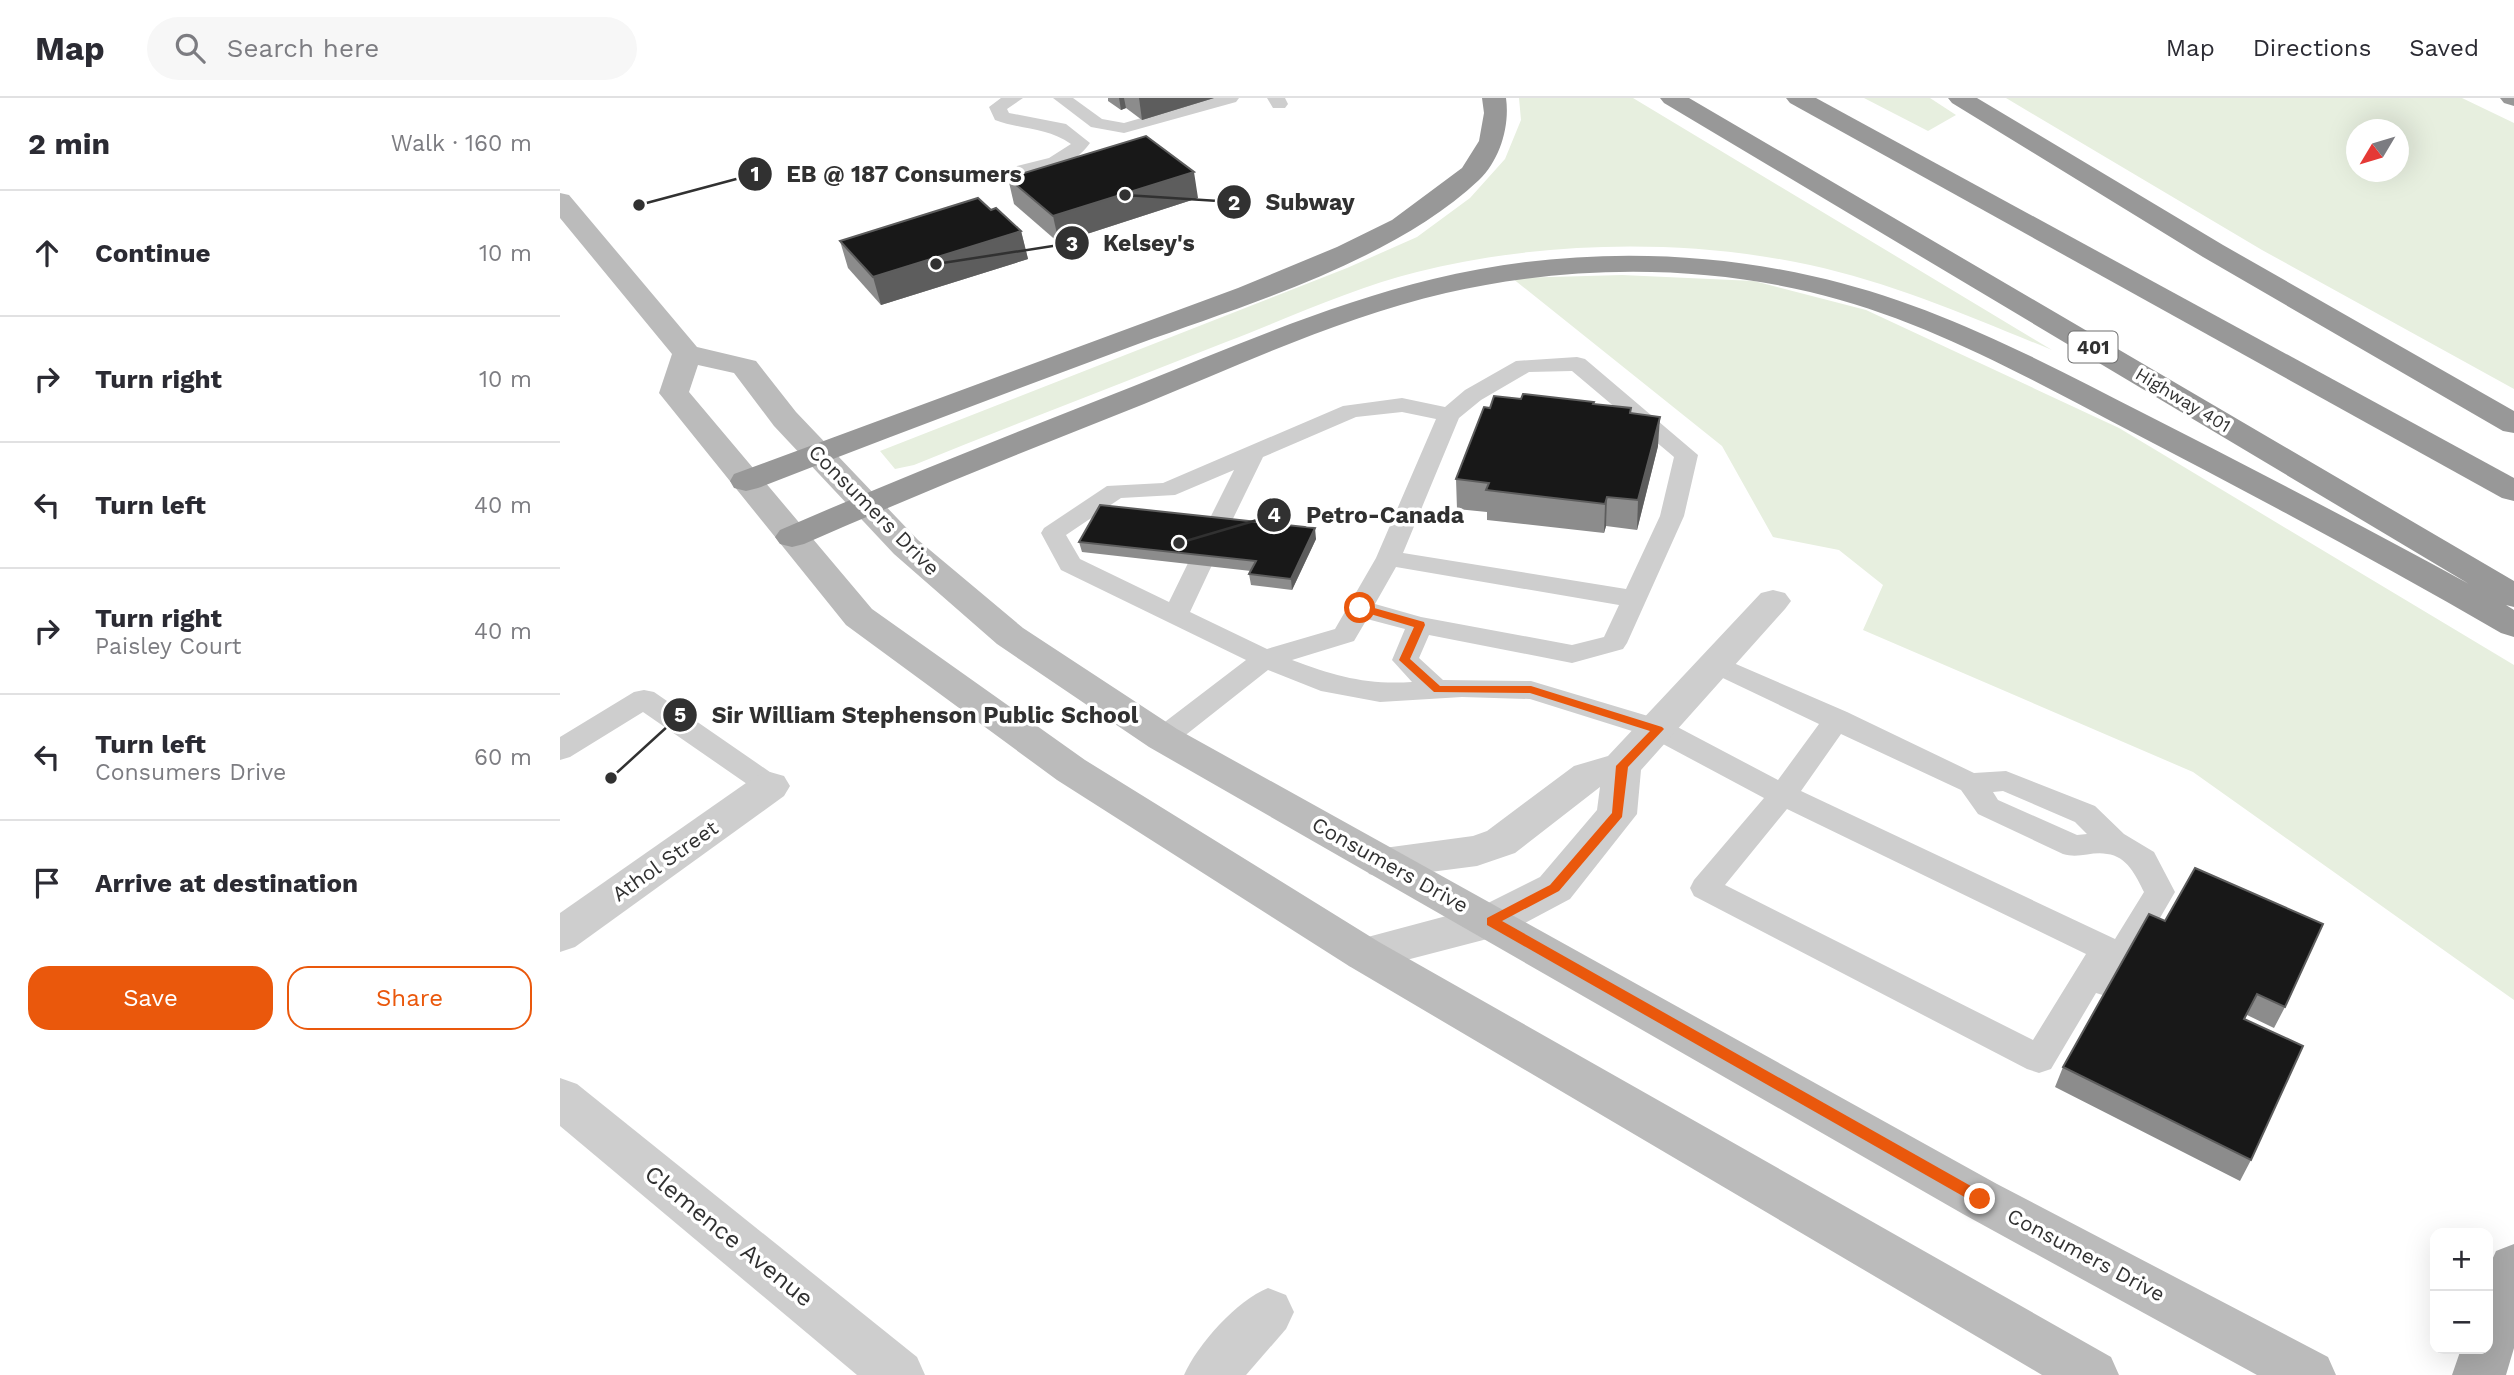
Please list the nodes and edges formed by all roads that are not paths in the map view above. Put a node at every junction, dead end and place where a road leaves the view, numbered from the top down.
1 (1014, 98) edge
2 (1062, 98) edge
3 (1230, 98) edge
4 (1494, 98) edge
5 (1672, 98) edge
6 (1798, 98) edge
7 (1960, 98) edge
8 (1024, 170) edge
9 (560, 201) edge
10 (687, 354) junction
11 (1449, 415) junction
12 (2514, 424) edge
13 (1254, 452) junction
14 (818, 454) junction
15 (746, 481) junction
16 (2514, 491) edge
17 (866, 505) junction
18 (1217, 528) edge
19 (792, 537) junction
20 (1388, 558) junction
21 (1199, 565) edge
22 (2514, 596) edge
23 (1634, 599) junction
24 (1773, 601) dead end
25 (1360, 608) junction
26 (1176, 615) junction
27 (1420, 625) junction
28 (2514, 625) edge
29 (1265, 659) junction
30 (1715, 664) junction
31 (1437, 690) junction
32 (1838, 719) junction
33 (1658, 729) junction
34 (1163, 738) junction
35 (560, 750) edge
36 (1622, 766) junction
37 (770, 786) joint
38 (1783, 795) junction
39 (1384, 863) junction
40 (1491, 921) junction
41 (560, 935) edge
42 (1364, 954) junction
43 (2045, 1051) junction
44 (560, 1098) edge
45 (2514, 1267) edge
46 (1268, 1311) dead end
47 (898, 1375) edge
48 (1212, 1375) edge
49 (2092, 1375) edge
50 (2309, 1375) edge
51 (2479, 1375) edge

1 - 8 lane
2 - 3 lane
4 - 14 highway
5 - 22 highway, Highway 401 / 401
6 - 16 highway
7 - 12 highway
9 - 10 main road
10 - 14 main road, Consumers Drive
10 - 15 main road
11 - 13 lane
11 - 20 lane
11 - 23 lane
13 - 18 lane
13 - 26 lane
14 - 15 highway
14 - 17 main road, Consumers Drive
15 - 19 main road
17 - 19 highway
17 - 28 highway
17 - 34 main road, Consumers Drive
19 - 42 main road
20 - 23 lane
20 - 25 lane
21 - 26 lane
23 - 27 lane
24 - 30 street
25 - 27 lane
25 - 29 lane
26 - 29 lane
27 - 31 lane
29 - 31 lane
29 - 34 lane
30 - 32 lane
30 - 33 street
31 - 33 lane
32 - 38 lane
32 - 43 lane
33 - 36 street
33 - 38 lane
34 - 39 main road, Consumers Drive
35 - 37 lane
36 - 39 street
36 - 40 street
37 - 41 street, Athol Street
38 - 43 lane
38 - 43 lane
39 - 40 main road, Consumers Drive
40 - 42 street
40 - 50 main road, Consumers Drive
42 - 49 main road
44 - 47 street, Clemence Avenue
45 - 51 main road
46 - 48 street

